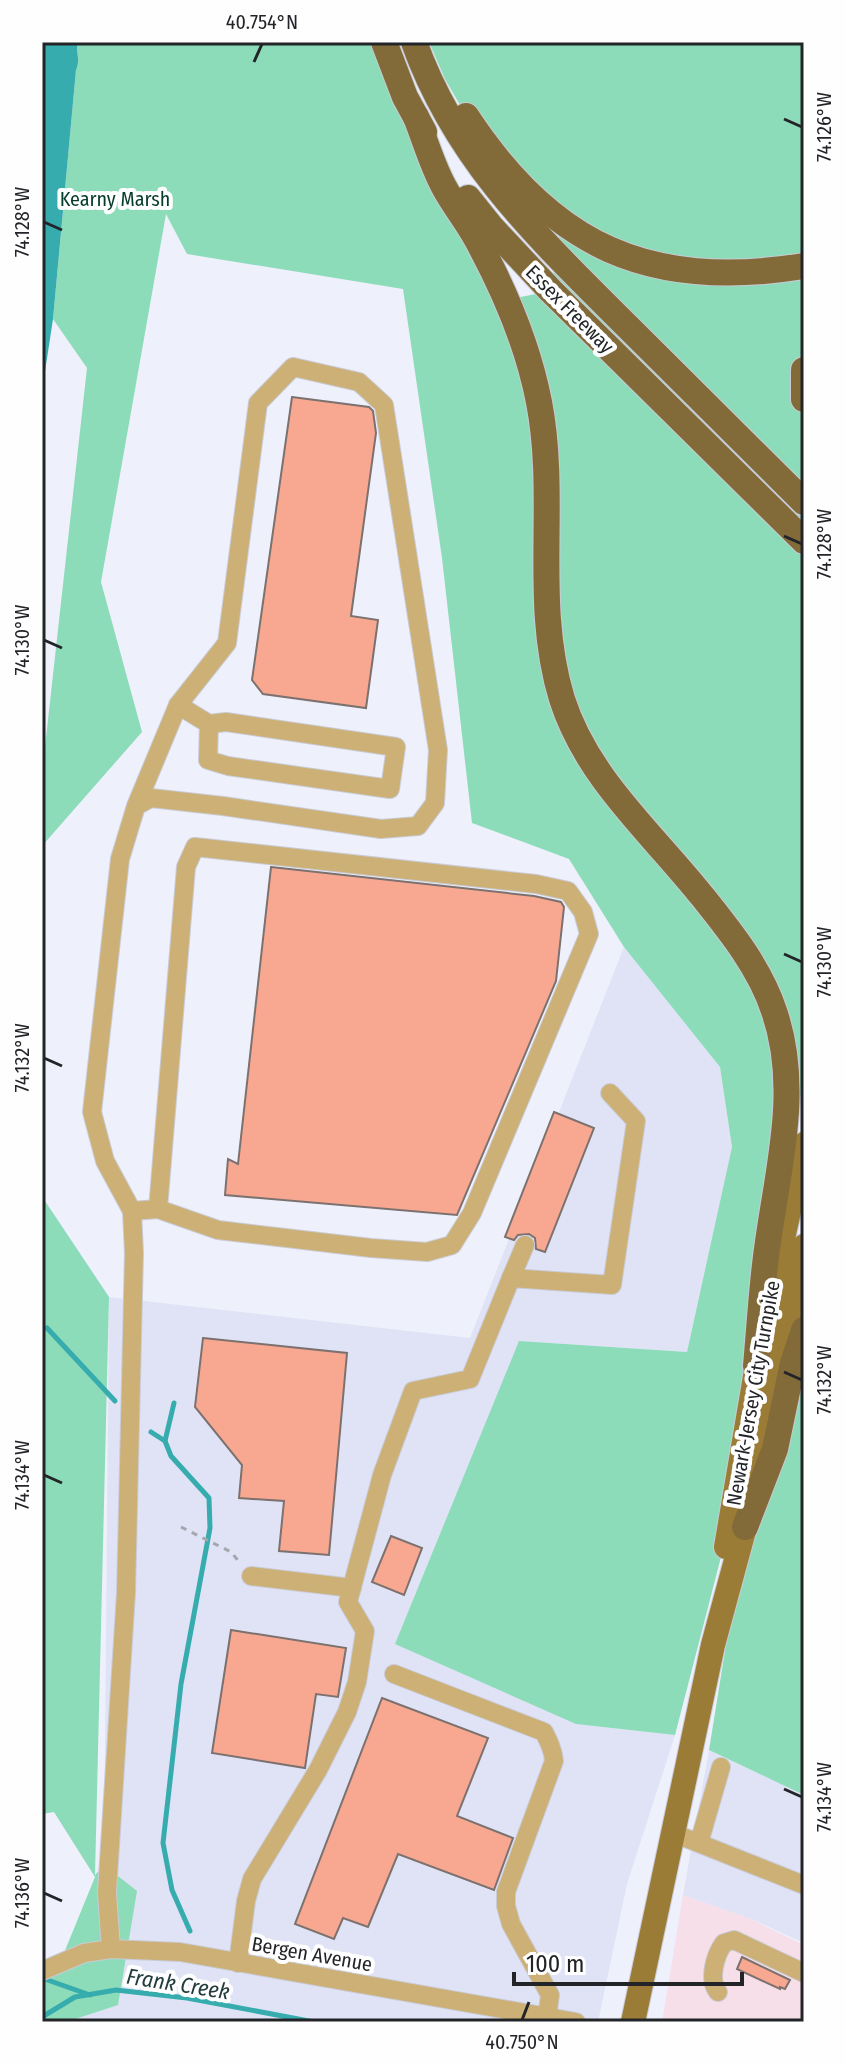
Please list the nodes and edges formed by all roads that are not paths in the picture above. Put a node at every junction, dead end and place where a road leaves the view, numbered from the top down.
1 (384, 42) edge
2 (414, 42) edge
3 (429, 42) edge
4 (416, 117) junction
5 (804, 266) edge
6 (804, 370) edge
7 (804, 399) edge
8 (804, 502) edge
9 (804, 541) edge
10 (178, 705) junction
11 (209, 724) junction
12 (136, 806) junction
13 (610, 1093) dead end
14 (804, 1144) edge
15 (158, 1209) junction
16 (132, 1211) junction
17 (525, 1245) dead end
18 (804, 1246) edge
19 (511, 1278) junction
20 (804, 1330) edge
21 (756, 1366) junction
22 (745, 1527) junction
23 (251, 1576) road end
24 (352, 1588) junction
25 (713, 1645) junction
26 (394, 1674) dead end
27 (721, 1767) dead end
28 (673, 1833) junction
29 (699, 1843) junction
30 (804, 1885) edge
31 (111, 1949) junction
32 (238, 1963) junction
33 (46, 1968) edge
34 (804, 1973) edge
35 (718, 1992) dead end
36 (547, 2018) junction
37 (576, 2022) edge
38 (633, 2022) edge

1 - 4 highway, Essex Freeway
2 - 8 highway, Essex Freeway
3 - 5 highway
4 - 9 highway, Essex Freeway
4 - 21 highway
6 - 7 highway
10 - 11 street
10 - 12 street
10 - 12 street
11 - 11 street
12 - 16 street
13 - 19 street
14 - 21 main road, Newark-Jersey City Turnpike
15 - 15 street
15 - 16 street
16 - 31 street
17 - 19 street
18 - 22 main road, Newark-Jersey City Turnpike
19 - 24 street
20 - 22 highway
21 - 25 main road, Newark-Jersey City Turnpike
22 - 25 main road, Newark-Jersey City Turnpike
23 - 24 street
24 - 32 street
25 - 28 main road, Newark-Jersey City Turnpike
26 - 36 street
27 - 29 street
28 - 29 street
28 - 38 main road, Newark-Jersey City Turnpike
29 - 30 street
31 - 32 street, Bergen Avenue
31 - 33 street, Bergen Avenue
32 - 36 street, Bergen Avenue
34 - 35 street
36 - 37 street, Bergen Avenue

